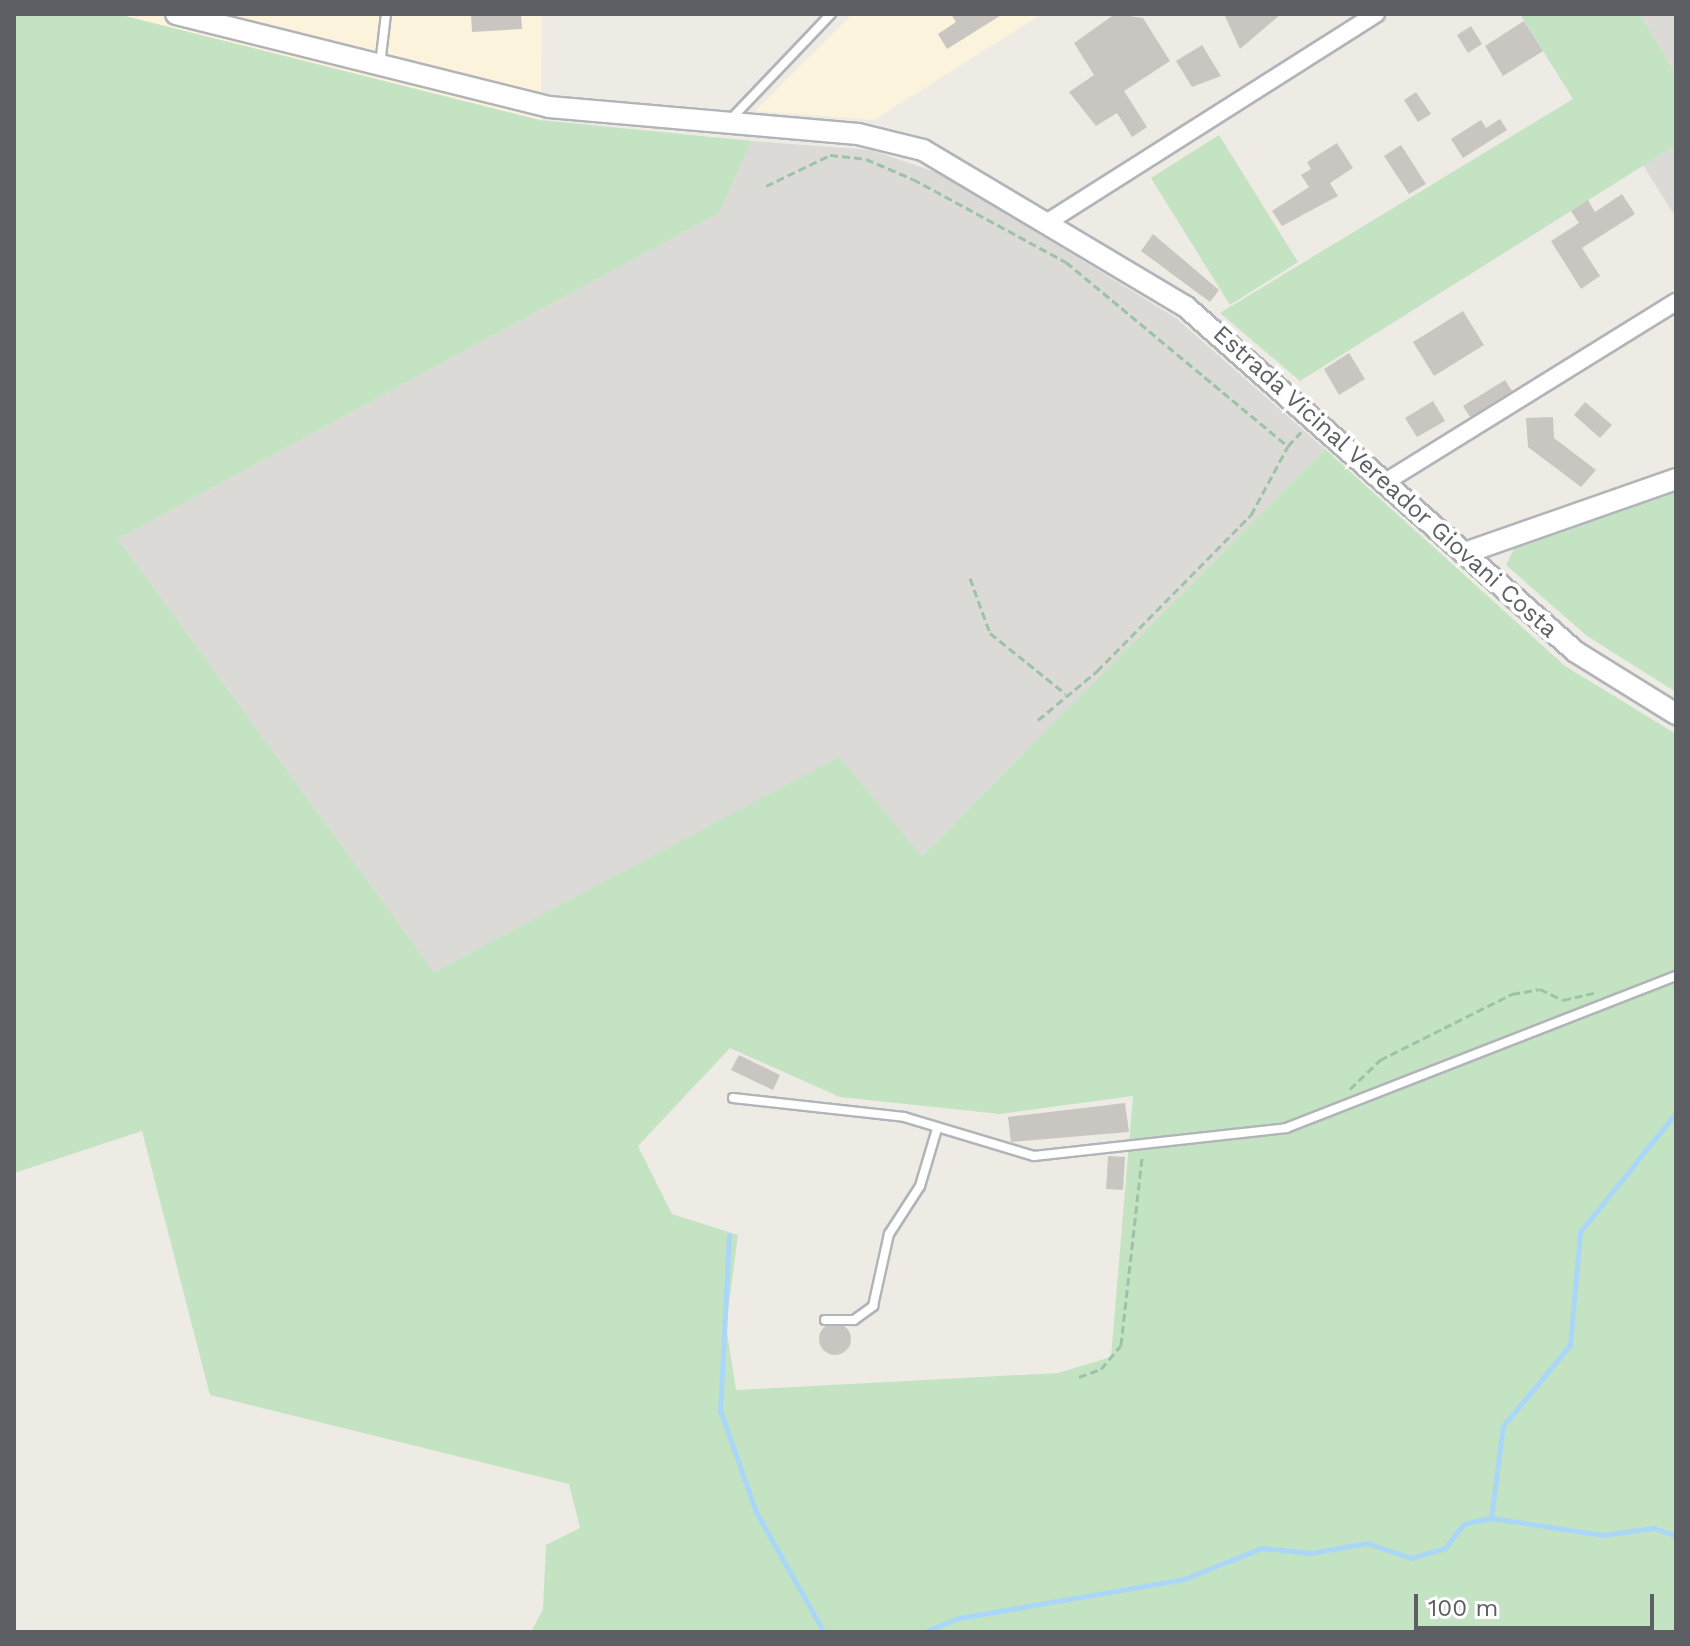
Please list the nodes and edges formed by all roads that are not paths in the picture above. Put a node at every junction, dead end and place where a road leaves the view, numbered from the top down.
1 (176, 14) edge
2 (386, 14) edge
3 (831, 14) edge
4 (1376, 14) edge
5 (380, 66) junction
6 (726, 124) junction
7 (1051, 220) junction
8 (1676, 302) edge
9 (1676, 479) edge
10 (1387, 481) junction
11 (1465, 553) junction
12 (1676, 714) edge
13 (1676, 976) edge
14 (733, 1098) dead end
15 (937, 1129) junction
16 (825, 1320) dead end

1 - 5 street, Estrada Vicinal Vereador Giovani Costa
2 - 5 lane
3 - 6 lane
4 - 7 street
5 - 6 street, Estrada Vicinal Vereador Giovani Costa
6 - 7 street, Estrada Vicinal Vereador Giovani Costa
7 - 10 street, Estrada Vicinal Vereador Giovani Costa
8 - 10 street
9 - 11 street
10 - 11 street, Estrada Vicinal Vereador Giovani Costa
11 - 12 street, Estrada Vicinal Vereador Giovani Costa
13 - 15 lane
14 - 15 lane
15 - 16 lane

